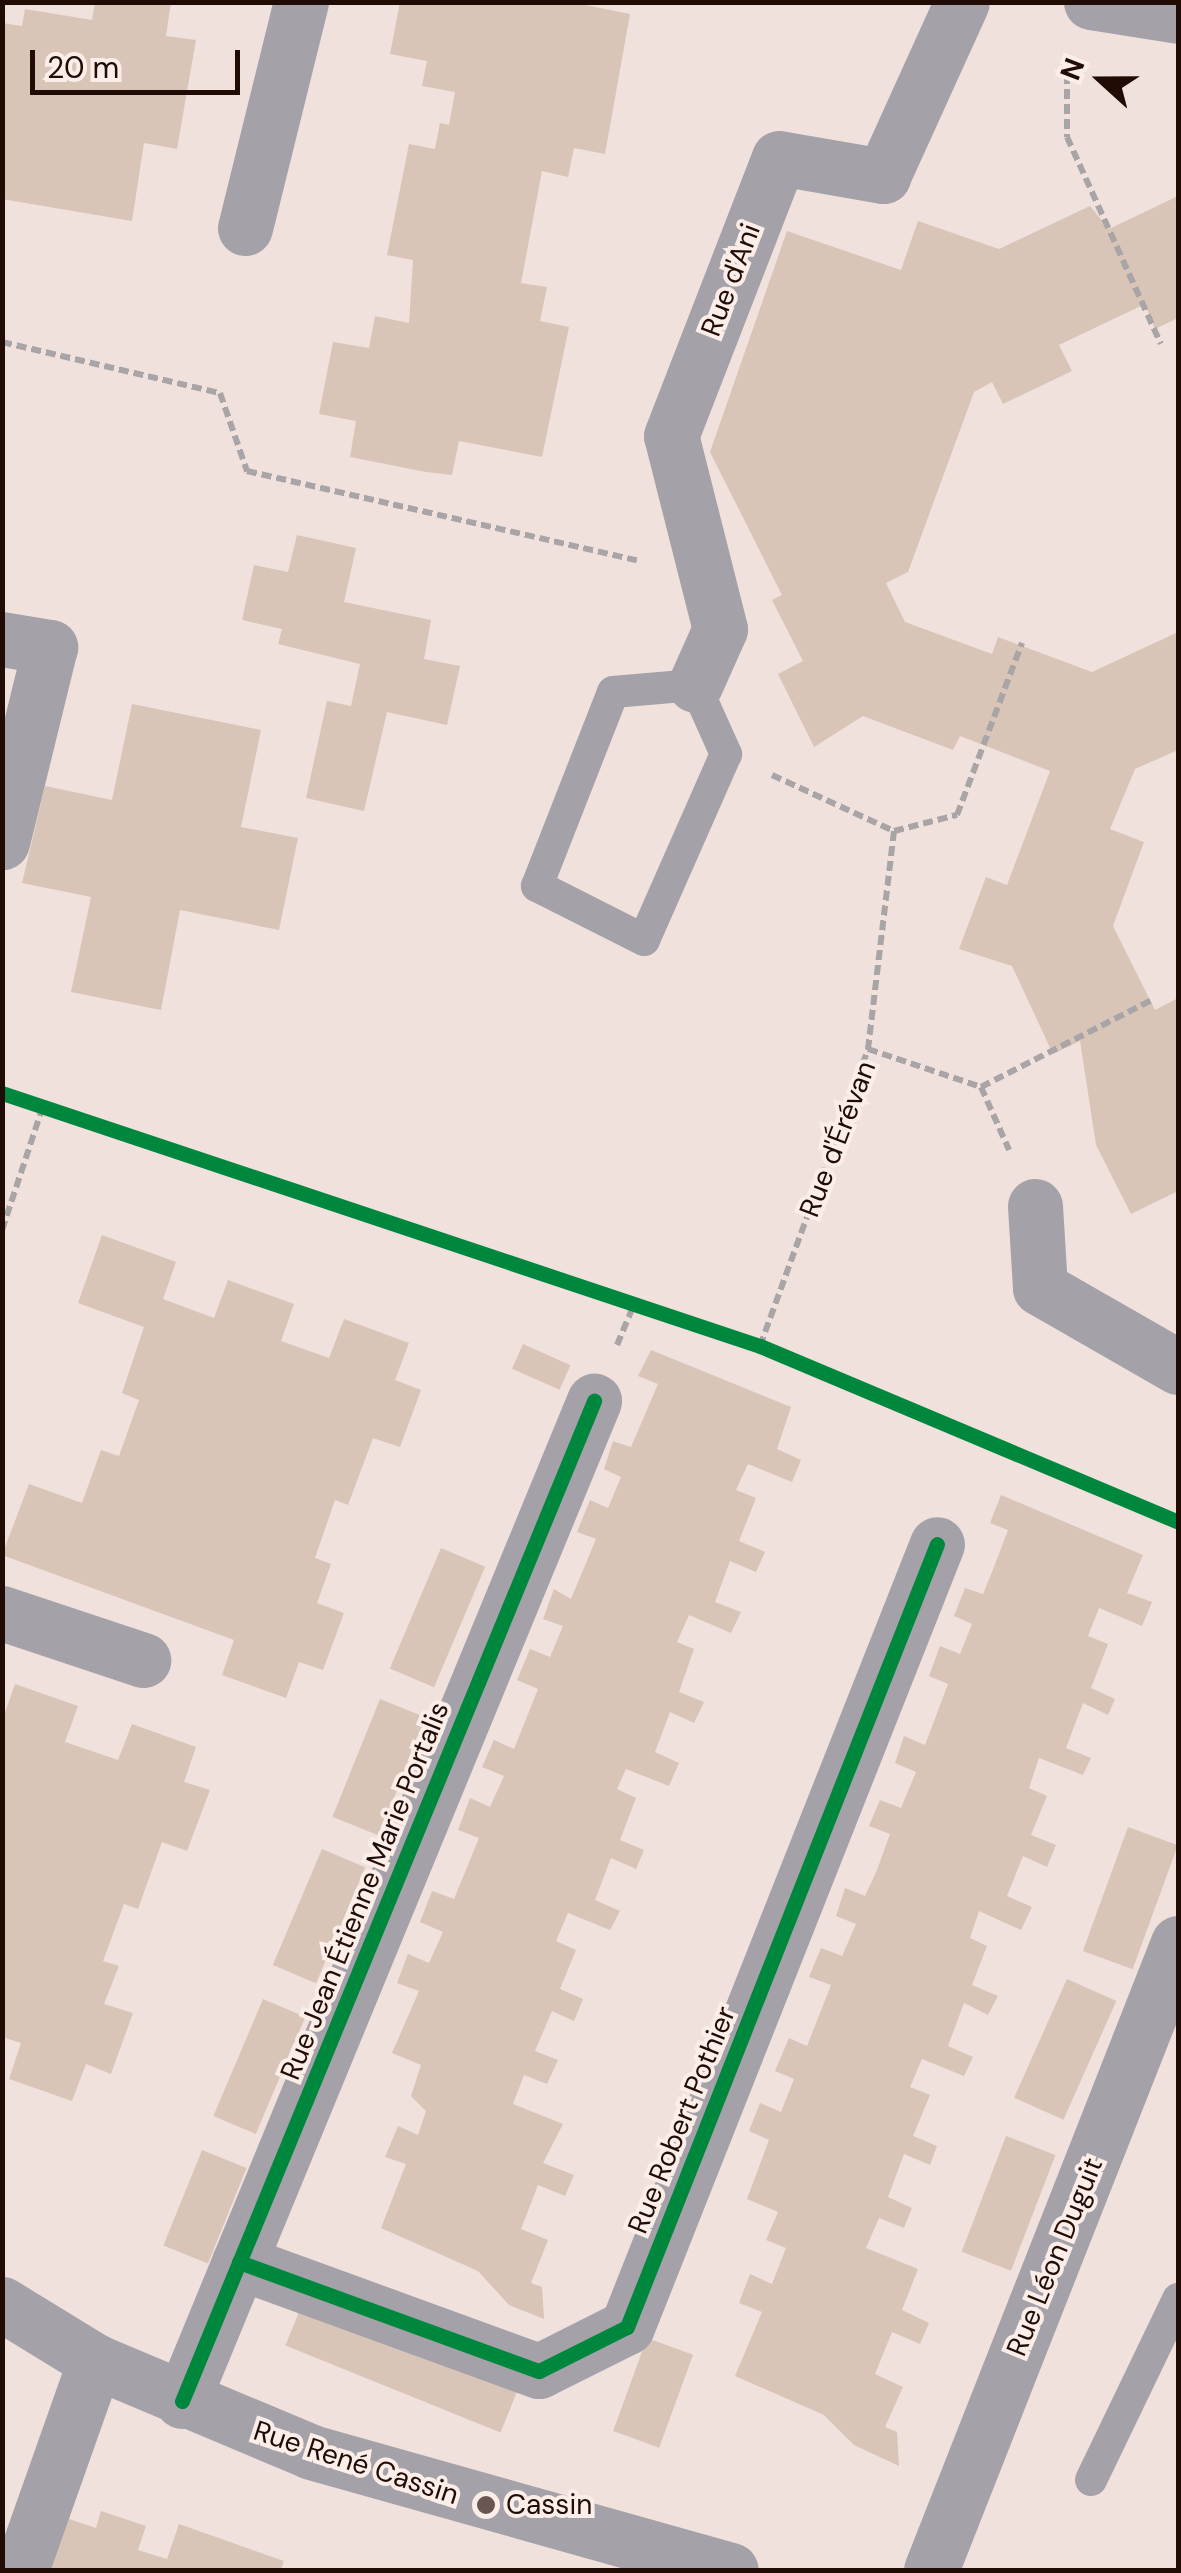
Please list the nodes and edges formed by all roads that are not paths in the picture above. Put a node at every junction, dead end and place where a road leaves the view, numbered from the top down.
1 (301, 2) edge
2 (962, 2) edge
3 (1178, 16) edge
4 (1079, 22) edge
5 (245, 228) dead end
6 (2, 639) edge
7 (695, 684) junction
8 (2, 842) edge
9 (1035, 1206) road end
10 (1178, 1367) edge
11 (594, 1402) dead end
12 (937, 1544) dead end
13 (2, 1613) edge
14 (142, 1660) dead end
15 (1178, 1942) edge
16 (239, 2262) junction
17 (1178, 2298) edge
18 (2, 2304) edge
19 (95, 2361) junction
20 (182, 2400) junction
21 (1092, 2480) dead end
22 (696, 2566) edge
23 (21, 2570) edge
24 (931, 2570) edge

1 - 5 street
2 - 7 street, Rue d'Ani
3 - 4 street
6 - 8 street
7 - 7 lane
9 - 10 street
11 - 16 street, Rue Jean Étienne Marie Portalis
12 - 16 street, Rue Robert Pothier
13 - 14 street
15 - 24 street, Rue Léon Duguit
16 - 20 street, Rue Jean Étienne Marie Portalis
17 - 21 lane
18 - 19 street, Rue René Cassin
19 - 20 street, Rue René Cassin
19 - 23 street
20 - 22 street, Rue René Cassin

